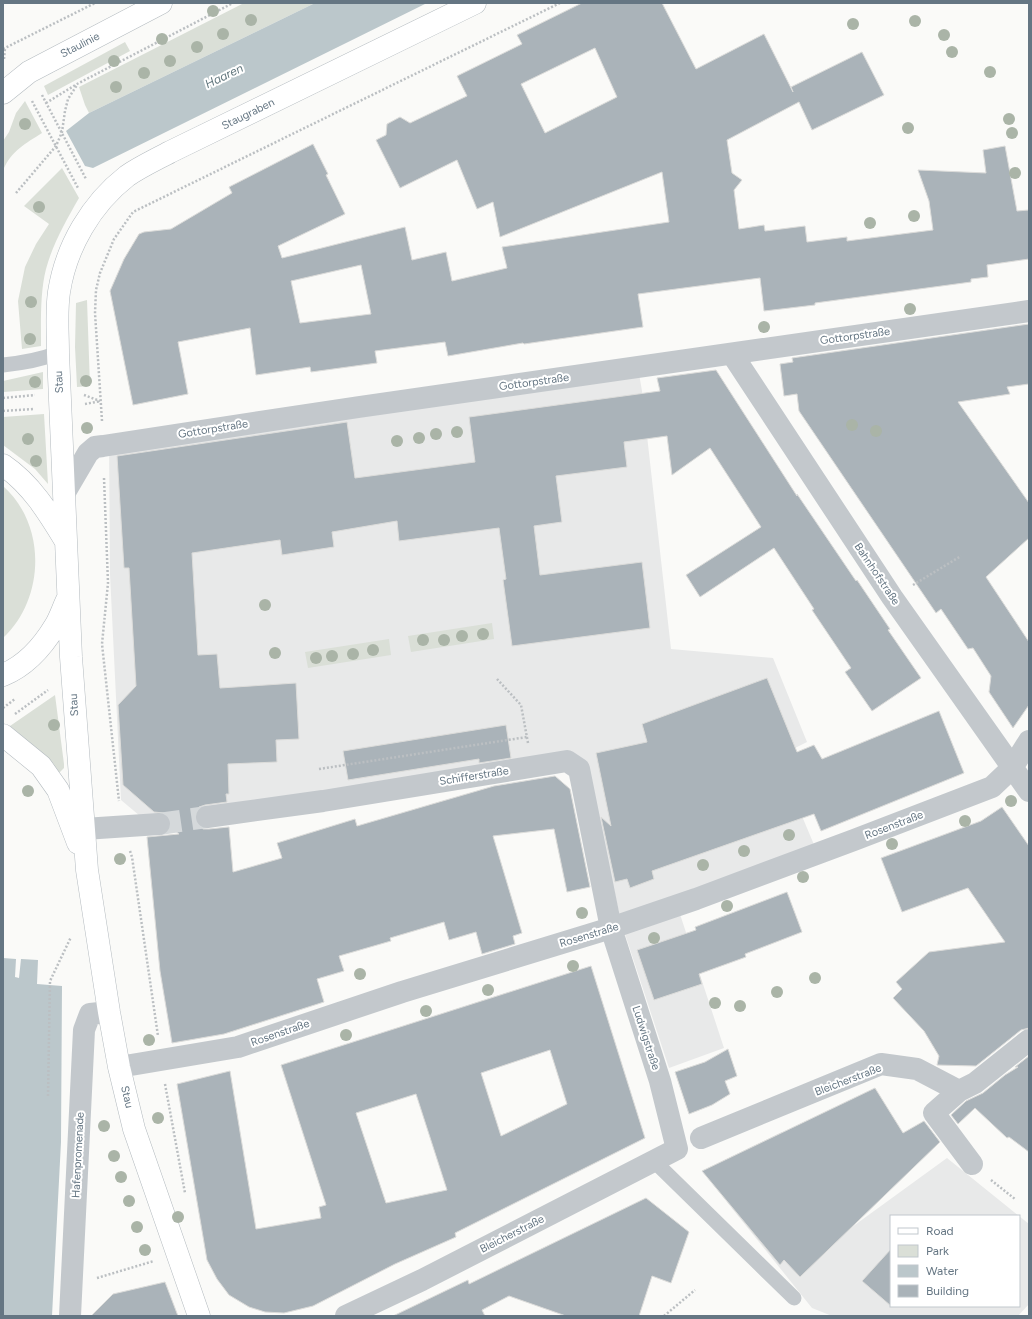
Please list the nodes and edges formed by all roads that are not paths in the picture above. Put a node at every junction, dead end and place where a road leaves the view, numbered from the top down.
1 (162, 3) edge
2 (475, 3) edge
3 (3, 93) edge
4 (64, 273) joint
5 (1029, 311) edge
6 (58, 353) junction
7 (732, 354) junction
8 (3, 364) edge
9 (3, 465) edge
10 (64, 494) junction
11 (66, 541) junction
12 (68, 596) junction
13 (3, 675) edge
14 (6, 726) edge
15 (1029, 741) edge
16 (1012, 768) junction
17 (1029, 791) edge
18 (207, 817) tunnel mouth
19 (159, 824) tunnel mouth
20 (84, 829) junction
21 (87, 870) junction
22 (611, 928) junction
23 (109, 1012) junction
24 (1029, 1040) edge
25 (119, 1067) junction
26 (959, 1092) junction
27 (701, 1138) dead end
28 (677, 1149) joint
29 (654, 1161) junction
30 (972, 1164) road end
31 (794, 1298) dead end
32 (70, 1316) edge
33 (200, 1316) edge
34 (346, 1316) edge

1 - 3 street, Staulinie
2 - 4 street, Staugraben
4 - 6 street, Stau
5 - 7 street, Gottorpstraße
6 - 8 lane
6 - 10 street, Stau
7 - 10 street, Gottorpstraße
7 - 16 street, Bahnhofstraße
9 - 11 street
10 - 11 street, Stau
11 - 12 street, Stau
12 - 13 street
12 - 20 street, Stau
14 - 21 street, Stau
15 - 16 street, Rosenstraße
16 - 17 street, Bahnhofstraße
16 - 22 street, Rosenstraße
18 - 22 street, Schifferstraße
19 - 20 street
20 - 21 street, Stau
21 - 23 street, Stau
22 - 25 street, Rosenstraße
22 - 28 street, Ludwigstraße
23 - 25 street, Stau
23 - 32 street, Hafenpromenade
24 - 26 street
25 - 33 street, Stau
26 - 27 street, Bleicherstraße
26 - 30 street
28 - 29 street, Bleicherstraße
29 - 31 lane
29 - 34 street, Bleicherstraße

